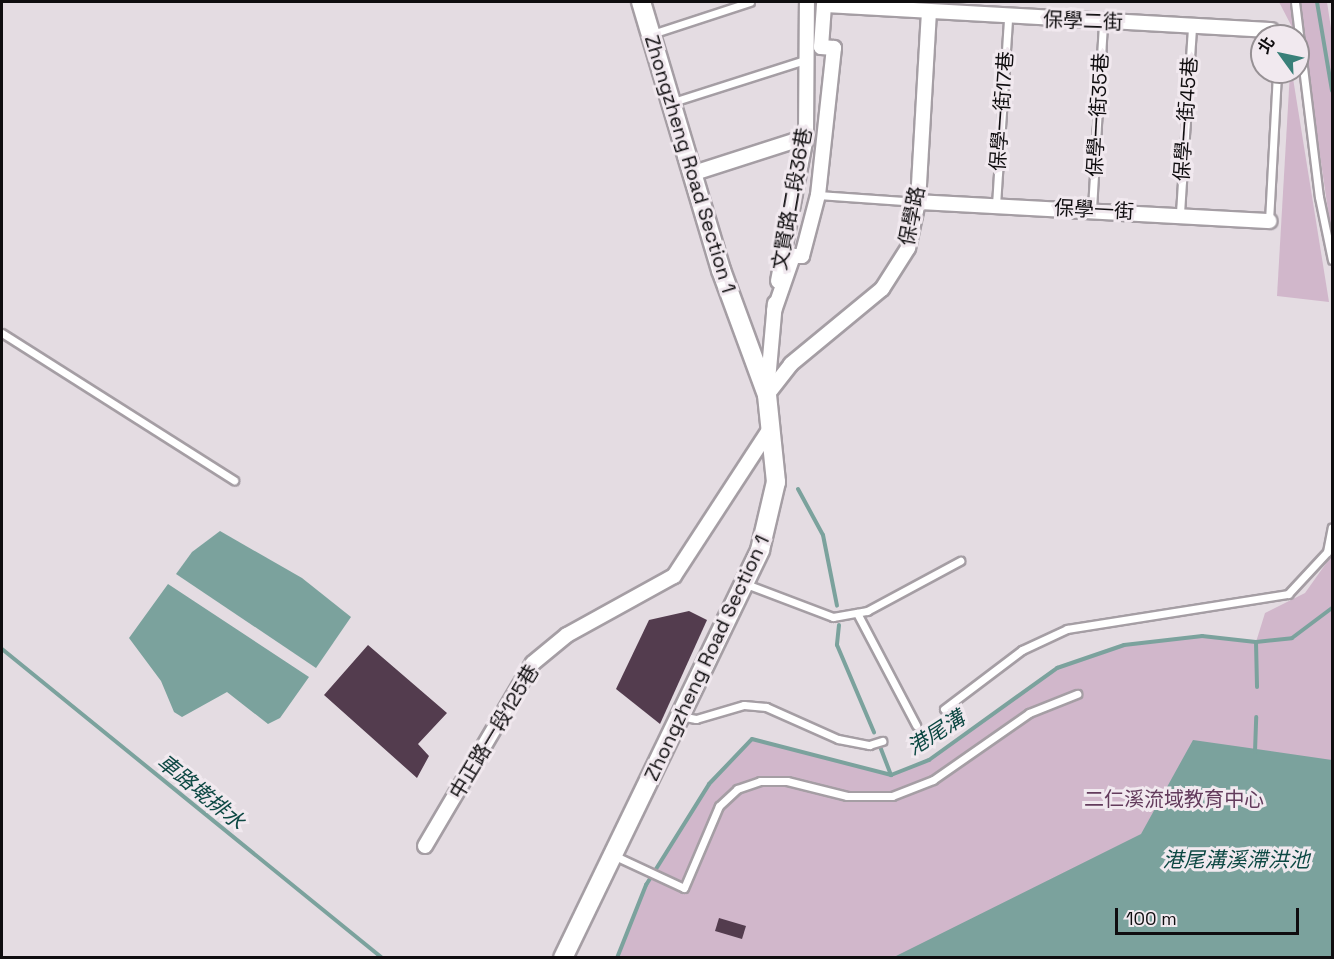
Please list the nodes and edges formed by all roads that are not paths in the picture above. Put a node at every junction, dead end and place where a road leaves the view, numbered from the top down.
1 (641, 2) edge
2 (750, 2) edge
3 (807, 2) edge
4 (1295, 2) edge
5 (929, 14) junction
6 (1008, 17) junction
7 (1103, 22) junction
8 (1192, 25) junction
9 (1250, 31) edge
10 (650, 34) junction
11 (808, 59) junction
12 (1277, 84) edge
13 (670, 103) junction
14 (806, 137) junction
15 (691, 174) junction
16 (818, 195) junction
17 (918, 202) junction
18 (996, 205) junction
19 (1092, 209) junction
20 (1180, 213) junction
21 (1269, 221) joint
22 (1332, 260) edge
23 (774, 311) junction
24 (2, 333) edge
25 (767, 395) junction
26 (770, 429) junction
27 (234, 480) dead end
28 (1332, 526) edge
29 (960, 561) dead end
30 (744, 583) junction
31 (857, 613) junction
32 (1077, 694) dead end
33 (944, 709) dead end
34 (680, 716) junction
35 (916, 725) dead end
36 (882, 741) dead end
37 (425, 846) dead end
38 (614, 855) junction
39 (563, 957) edge

1 - 10 main road, Zhongzheng Road Section 1
2 - 10 lane
3 - 11 street, 文賢路二段36巷
4 - 22 lane
5 - 6 street, 保學二街
5 - 16 street, 保學二街
5 - 17 street, 保學路
6 - 7 street, 保學二街
6 - 18 lane, 保學一街17巷
7 - 8 street, 保學二街
7 - 19 lane, 保學一街35巷
8 - 9 street, 保學二街
8 - 20 lane, 保學一街45巷
10 - 13 main road, Zhongzheng Road Section 1
11 - 13 lane
11 - 14 street, 文賢路二段36巷
12 - 21 lane
13 - 15 main road, Zhongzheng Road Section 1
14 - 15 street
14 - 23 street, 文賢路二段36巷
15 - 25 main road, Zhongzheng Road Section 1
16 - 17 lane
16 - 23 street
17 - 18 street, 保學一街
17 - 25 street, 保學路
18 - 19 street, 保學一街
19 - 20 street, 保學一街
20 - 21 street, 保學一街
23 - 25 street, 文賢路二段36巷
24 - 27 lane
25 - 26 main road, Zhongzheng Road Section 1
26 - 30 main road, Zhongzheng Road Section 1
26 - 37 street, 中正路一段125巷
28 - 33 lane
29 - 31 lane
30 - 31 lane
30 - 34 main road, Zhongzheng Road Section 1
31 - 35 lane
32 - 38 lane
34 - 36 lane
34 - 38 main road, Zhongzheng Road Section 1
38 - 39 main road, Zhongzheng Road Section 1

